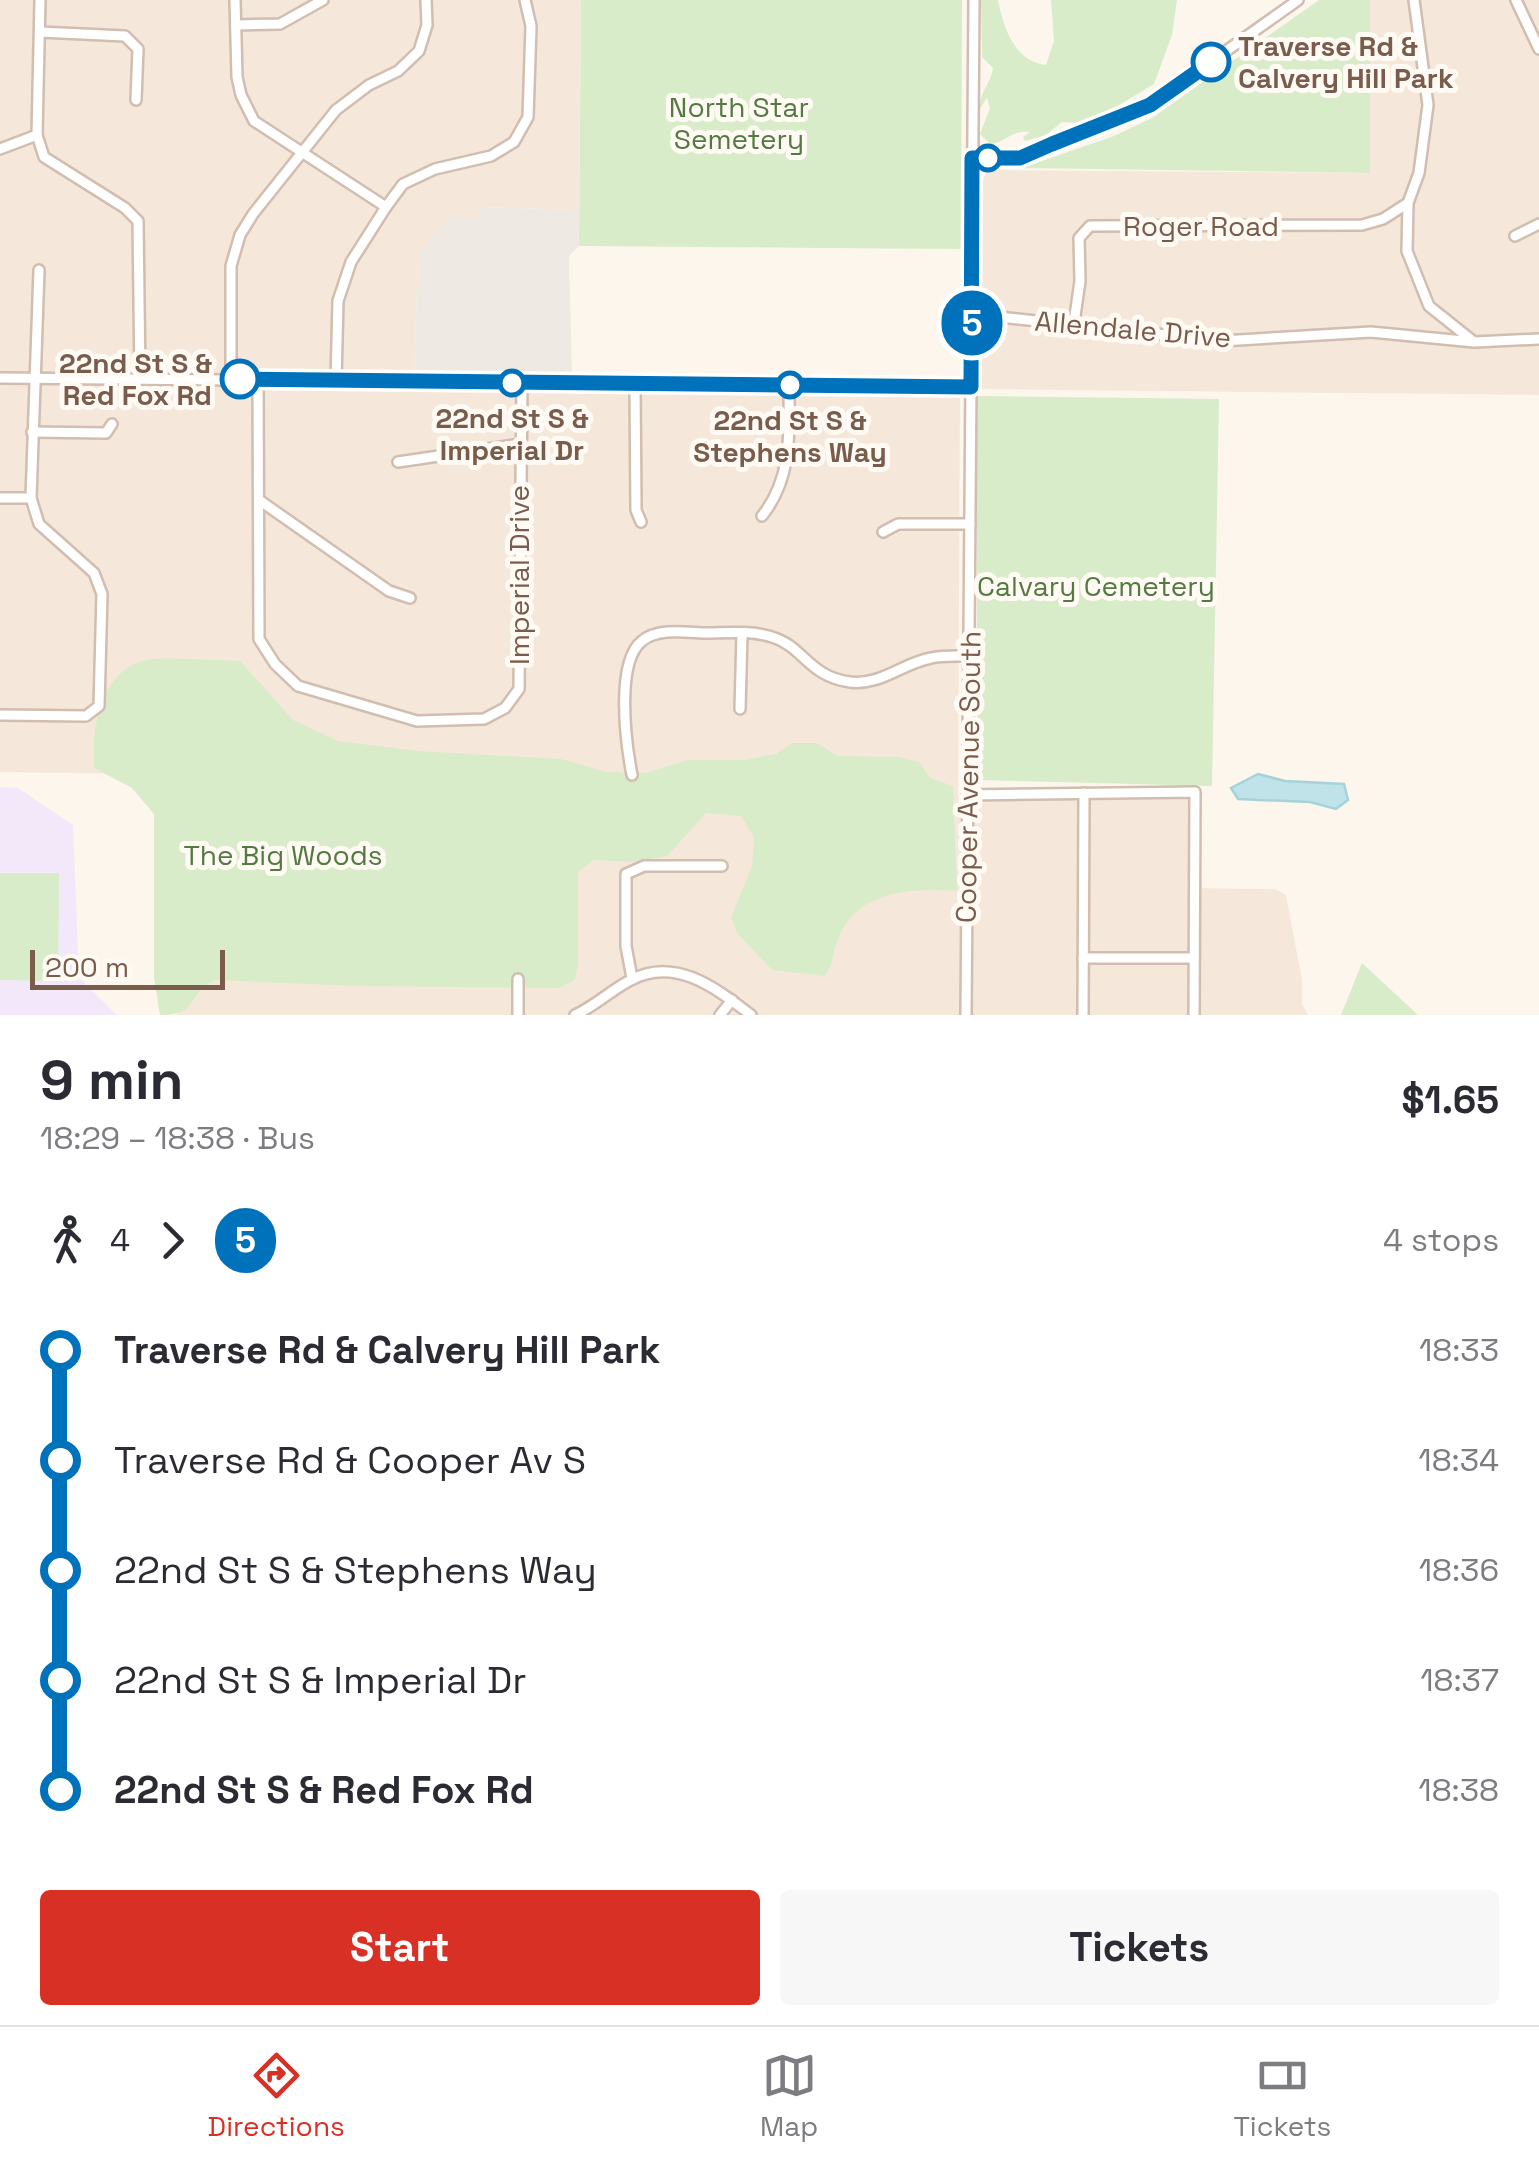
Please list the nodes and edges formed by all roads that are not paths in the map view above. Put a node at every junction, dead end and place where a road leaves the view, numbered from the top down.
1 (40, 0) edge
2 (235, 0) edge
3 (324, 0) edge
4 (426, 0) edge
5 (525, 0) edge
6 (974, 0) edge
7 (1298, 0) edge
8 (1414, 0) edge
9 (1516, 0) edge
10 (236, 26) junction
11 (40, 32) junction
12 (1539, 49) edge
13 (136, 100) dead end
14 (37, 135) junction
15 (0, 149) edge
16 (302, 155) junction
17 (972, 158) junction
18 (1408, 203) junction
19 (386, 207) junction
20 (1539, 224) edge
21 (1515, 236) dead end
22 (39, 270) dead end
23 (972, 314) junction
24 (1074, 323) junction
25 (1539, 339) edge
26 (1474, 342) junction
27 (0, 378) edge
28 (33, 378) junction
29 (231, 378) junction
30 (140, 379) junction
31 (258, 380) junction
32 (336, 381) junction
33 (522, 383) junction
34 (636, 384) junction
35 (789, 385) junction
36 (971, 387) junction
37 (112, 424) dead end
38 (32, 432) junction
39 (520, 444) junction
40 (398, 462) dead end
41 (0, 498) edge
42 (32, 498) junction
43 (258, 500) junction
44 (762, 516) dead end
45 (641, 522) dead end
46 (970, 524) junction
47 (883, 532) dead end
48 (410, 598) dead end
49 (630, 634) dead end
50 (742, 634) junction
51 (636, 647) junction
52 (969, 656) junction
53 (740, 709) dead end
54 (0, 715) edge
55 (632, 775) dead end
56 (1084, 793) junction
57 (968, 795) junction
58 (722, 866) dead end
59 (1084, 958) junction
60 (1194, 958) junction
61 (632, 978) junction
62 (518, 979) dead end
63 (732, 1000) junction
64 (518, 1015) edge
65 (576, 1015) edge
66 (720, 1015) edge
67 (751, 1015) edge
68 (966, 1015) edge
69 (1082, 1015) edge
70 (1194, 1015) edge

1 - 11 street
2 - 10 street
3 - 10 street
4 - 16 street
5 - 19 street
6 - 17 street, Cooper Avenue South
7 - 17 street
8 - 18 street
9 - 12 street
10 - 16 street
11 - 13 street
11 - 14 street
14 - 15 street
14 - 30 street
16 - 19 street
16 - 29 street
17 - 23 street, Cooper Avenue South
18 - 24 street, Roger Road
18 - 26 street
19 - 32 street
20 - 21 street
22 - 28 street
23 - 24 street, Allendale Drive
23 - 36 street, Cooper Avenue South
24 - 26 street, Allendale Drive
25 - 26 street, Allendale Drive
27 - 28 street
28 - 30 street
28 - 38 street
29 - 30 street
29 - 31 street
31 - 32 street
31 - 43 street, Imperial Drive
32 - 33 street
33 - 34 street
33 - 39 street, Imperial Drive
34 - 35 street
34 - 45 street
35 - 36 street
35 - 44 street
36 - 46 street, Cooper Avenue South
37 - 38 street
38 - 42 street
39 - 40 street
39 - 43 street, Imperial Drive
41 - 42 street
42 - 54 street
43 - 48 street
46 - 47 street
46 - 52 street, Cooper Avenue South
49 - 51 street
50 - 51 street
50 - 52 street
50 - 53 street
51 - 55 street
52 - 57 street, Cooper Avenue South
56 - 57 street
56 - 59 street
56 - 60 street
57 - 68 street, Cooper Avenue South
58 - 61 street
59 - 60 street
59 - 69 street
60 - 70 street
61 - 63 street
61 - 65 street
62 - 64 street
63 - 66 street
63 - 67 street

